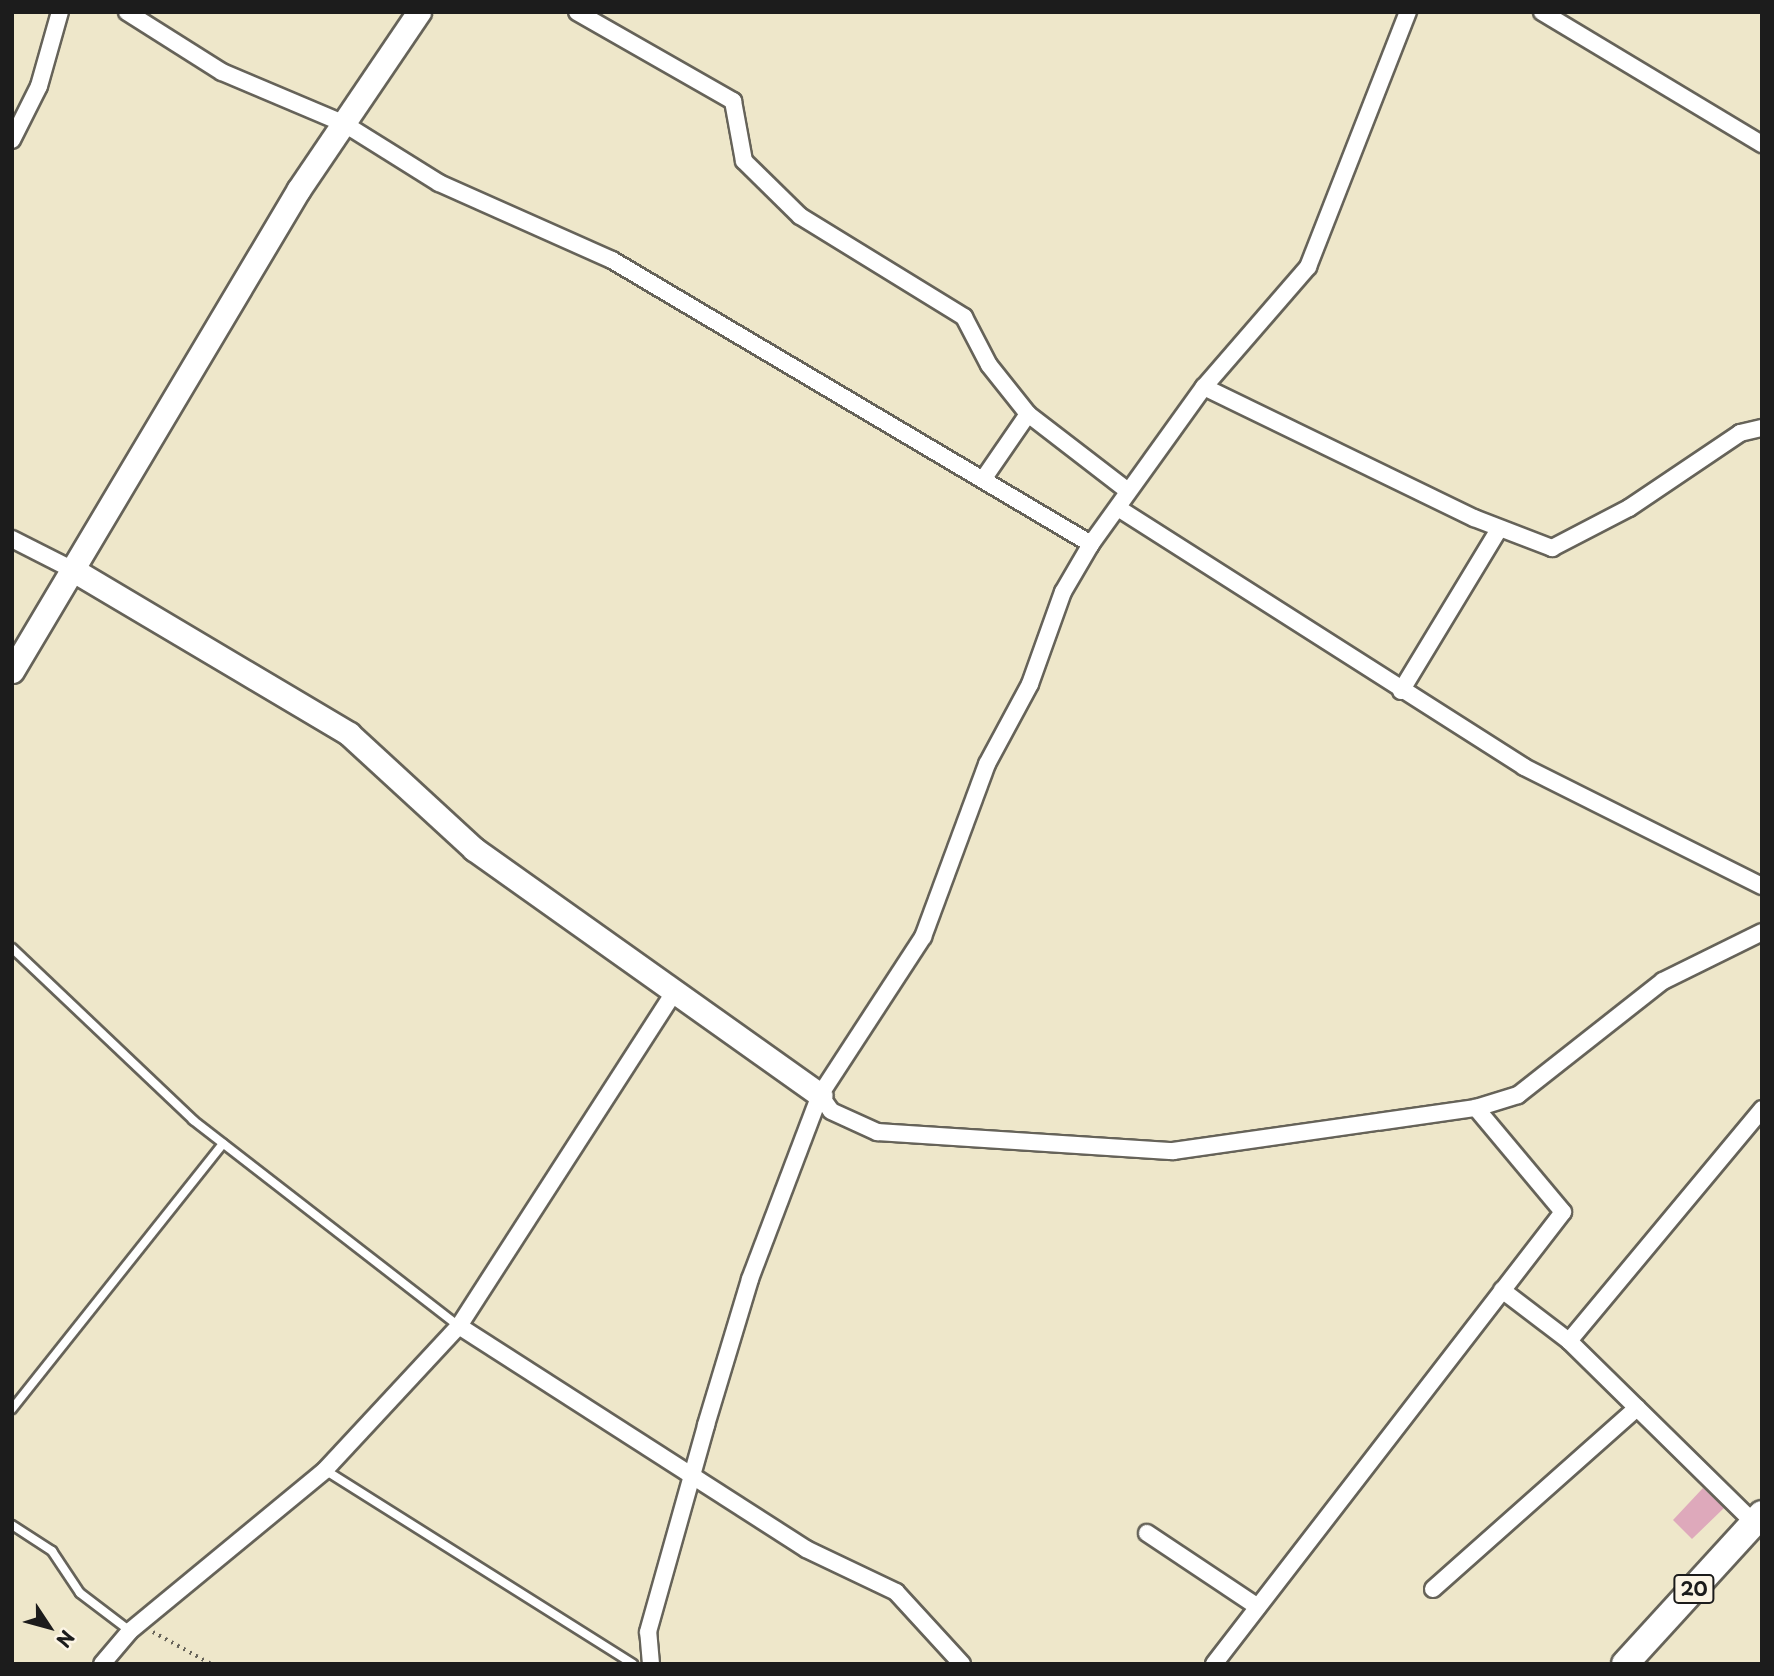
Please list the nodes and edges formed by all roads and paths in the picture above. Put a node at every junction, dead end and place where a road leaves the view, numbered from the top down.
1 (60, 12) edge
2 (127, 12) edge
3 (419, 12) edge
4 (577, 12) edge
5 (1408, 12) edge
6 (1542, 12) edge
7 (343, 123) junction
8 (12, 140) edge
9 (1762, 144) edge
10 (1204, 387) junction
11 (1028, 414) junction
12 (1762, 428) edge
13 (984, 478) junction
14 (1128, 491) junction
15 (1118, 508) junction
16 (1499, 529) junction
17 (12, 539) edge
18 (1091, 544) junction
19 (75, 571) junction
20 (12, 671) edge
21 (1401, 691) junction
22 (1762, 886) edge
23 (1762, 932) edge
24 (12, 948) edge
25 (674, 992) junction
26 (820, 1095) junction
27 (1476, 1108) junction
28 (1762, 1109) edge
29 (223, 1144) junction
30 (1502, 1290) junction
31 (459, 1326) junction
32 (1569, 1341) junction
33 (1637, 1408) junction
34 (12, 1409) edge
35 (325, 1470) junction
36 (692, 1477) junction
37 (1758, 1519) edge
38 (12, 1525) edge
39 (1147, 1533) dead end
40 (1433, 1589) dead end
41 (1258, 1607) junction
42 (135, 1628) junction
43 (102, 1664) edge
44 (211, 1664) edge
45 (633, 1664) edge
46 (651, 1664) edge
47 (962, 1664) edge
48 (1214, 1664) edge
49 (1625, 1664) edge

1 - 8 street
2 - 7 street
3 - 7 street
4 - 11 street
5 - 10 street
6 - 9 street
7 - 13 street
7 - 19 street
10 - 14 street
10 - 16 street
11 - 13 street
11 - 14 street
12 - 16 street
13 - 18 street
14 - 15 street
15 - 18 street
15 - 21 street
16 - 21 street
17 - 19 street
18 - 26 street
19 - 20 street
19 - 25 street
21 - 22 street
23 - 27 street
24 - 29 lane
25 - 26 street
25 - 31 street
26 - 27 street
26 - 36 street
27 - 30 street
28 - 32 street
29 - 31 lane
29 - 34 lane
30 - 32 street
30 - 41 street
31 - 35 street
31 - 36 street
32 - 33 street
33 - 37 street
33 - 40 street
35 - 42 street
35 - 45 lane
36 - 46 street
36 - 47 street
37 - 49 main road, 20
38 - 42 lane
39 - 41 street
41 - 48 street
42 - 43 street
42 - 44 path

